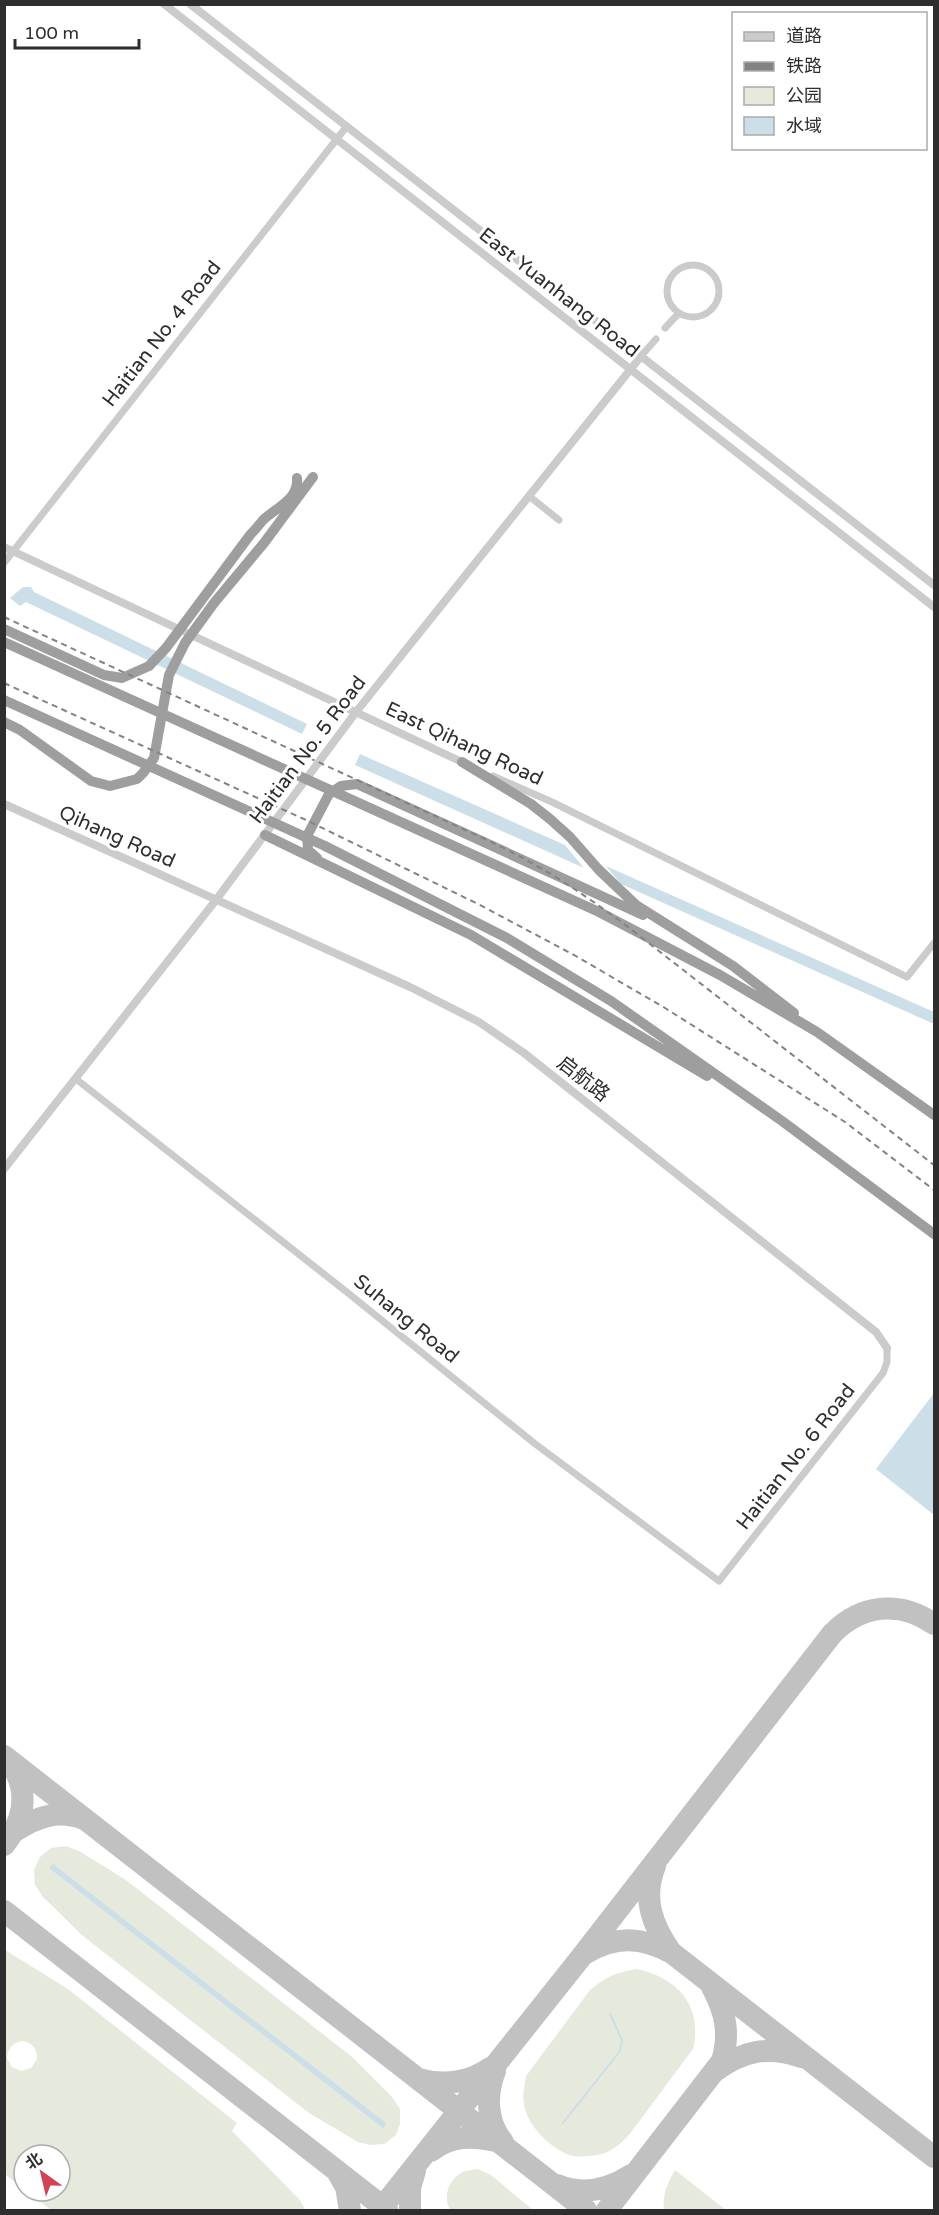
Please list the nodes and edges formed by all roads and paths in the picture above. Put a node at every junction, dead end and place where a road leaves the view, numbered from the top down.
1 (164, 4) edge
2 (190, 4) edge
3 (347, 126) junction
4 (336, 140) junction
5 (680, 313) junction
6 (665, 328) dead end
7 (656, 339) dead end
8 (642, 355) junction
9 (630, 369) junction
10 (313, 477) dead end
11 (297, 478) dead end
12 (529, 496) junction
13 (559, 520) dead end
14 (4, 547) edge
15 (14, 551) junction
16 (4, 563) edge
17 (934, 585) edge
18 (934, 607) edge
19 (4, 629) edge
20 (4, 642) edge
21 (4, 700) edge
22 (356, 712) junction
23 (4, 722) edge
24 (462, 762) junction
25 (4, 804) edge
26 (265, 835) junction
27 (321, 862) junction
28 (216, 900) junction
29 (663, 924) junction
30 (934, 943) edge
31 (817, 1032) junction
32 (76, 1079) junction
33 (934, 1114) edge
34 (782, 1121) junction
35 (4, 1169) edge
36 (934, 1234) edge
37 (886, 1348) joint
38 (719, 1581) joint

1 - 4 street, East Yuanhang Road
2 - 3 street, East Yuanhang Road
3 - 4 street, Haitian No. 4 Road
3 - 8 street, East Yuanhang Road
4 - 9 street, East Yuanhang Road
4 - 15 street, Haitian No. 4 Road
5 - 5 street
5 - 6 street
7 - 8 street
8 - 9 street, Haitian No. 5 Road
8 - 17 street, East Yuanhang Road
9 - 12 street, Haitian No. 5 Road
9 - 18 street, East Yuanhang Road
10 - 23 highway
11 - 19 highway
12 - 13 street
12 - 22 street, Haitian No. 5 Road
14 - 15 street, East Qihang Road
15 - 16 street, Haitian No. 4 Road
15 - 22 street, East Qihang Road
20 - 31 highway
21 - 34 highway
22 - 24 street, East Qihang Road
22 - 26 street, Haitian No. 5 Road
24 - 29 highway
24 - 30 street, East Qihang Road
25 - 28 street, Qihang Road
26 - 27 highway
26 - 28 street, Haitian No. 5 Road
27 - 29 highway
27 - 34 highway
28 - 32 street, Haitian No. 5 Road
28 - 37 street, 启航路
29 - 31 highway
31 - 33 highway
32 - 35 street, Haitian No. 5 Road
32 - 38 street, Suhang Road
34 - 36 highway
37 - 38 street, Haitian No. 6 Road

